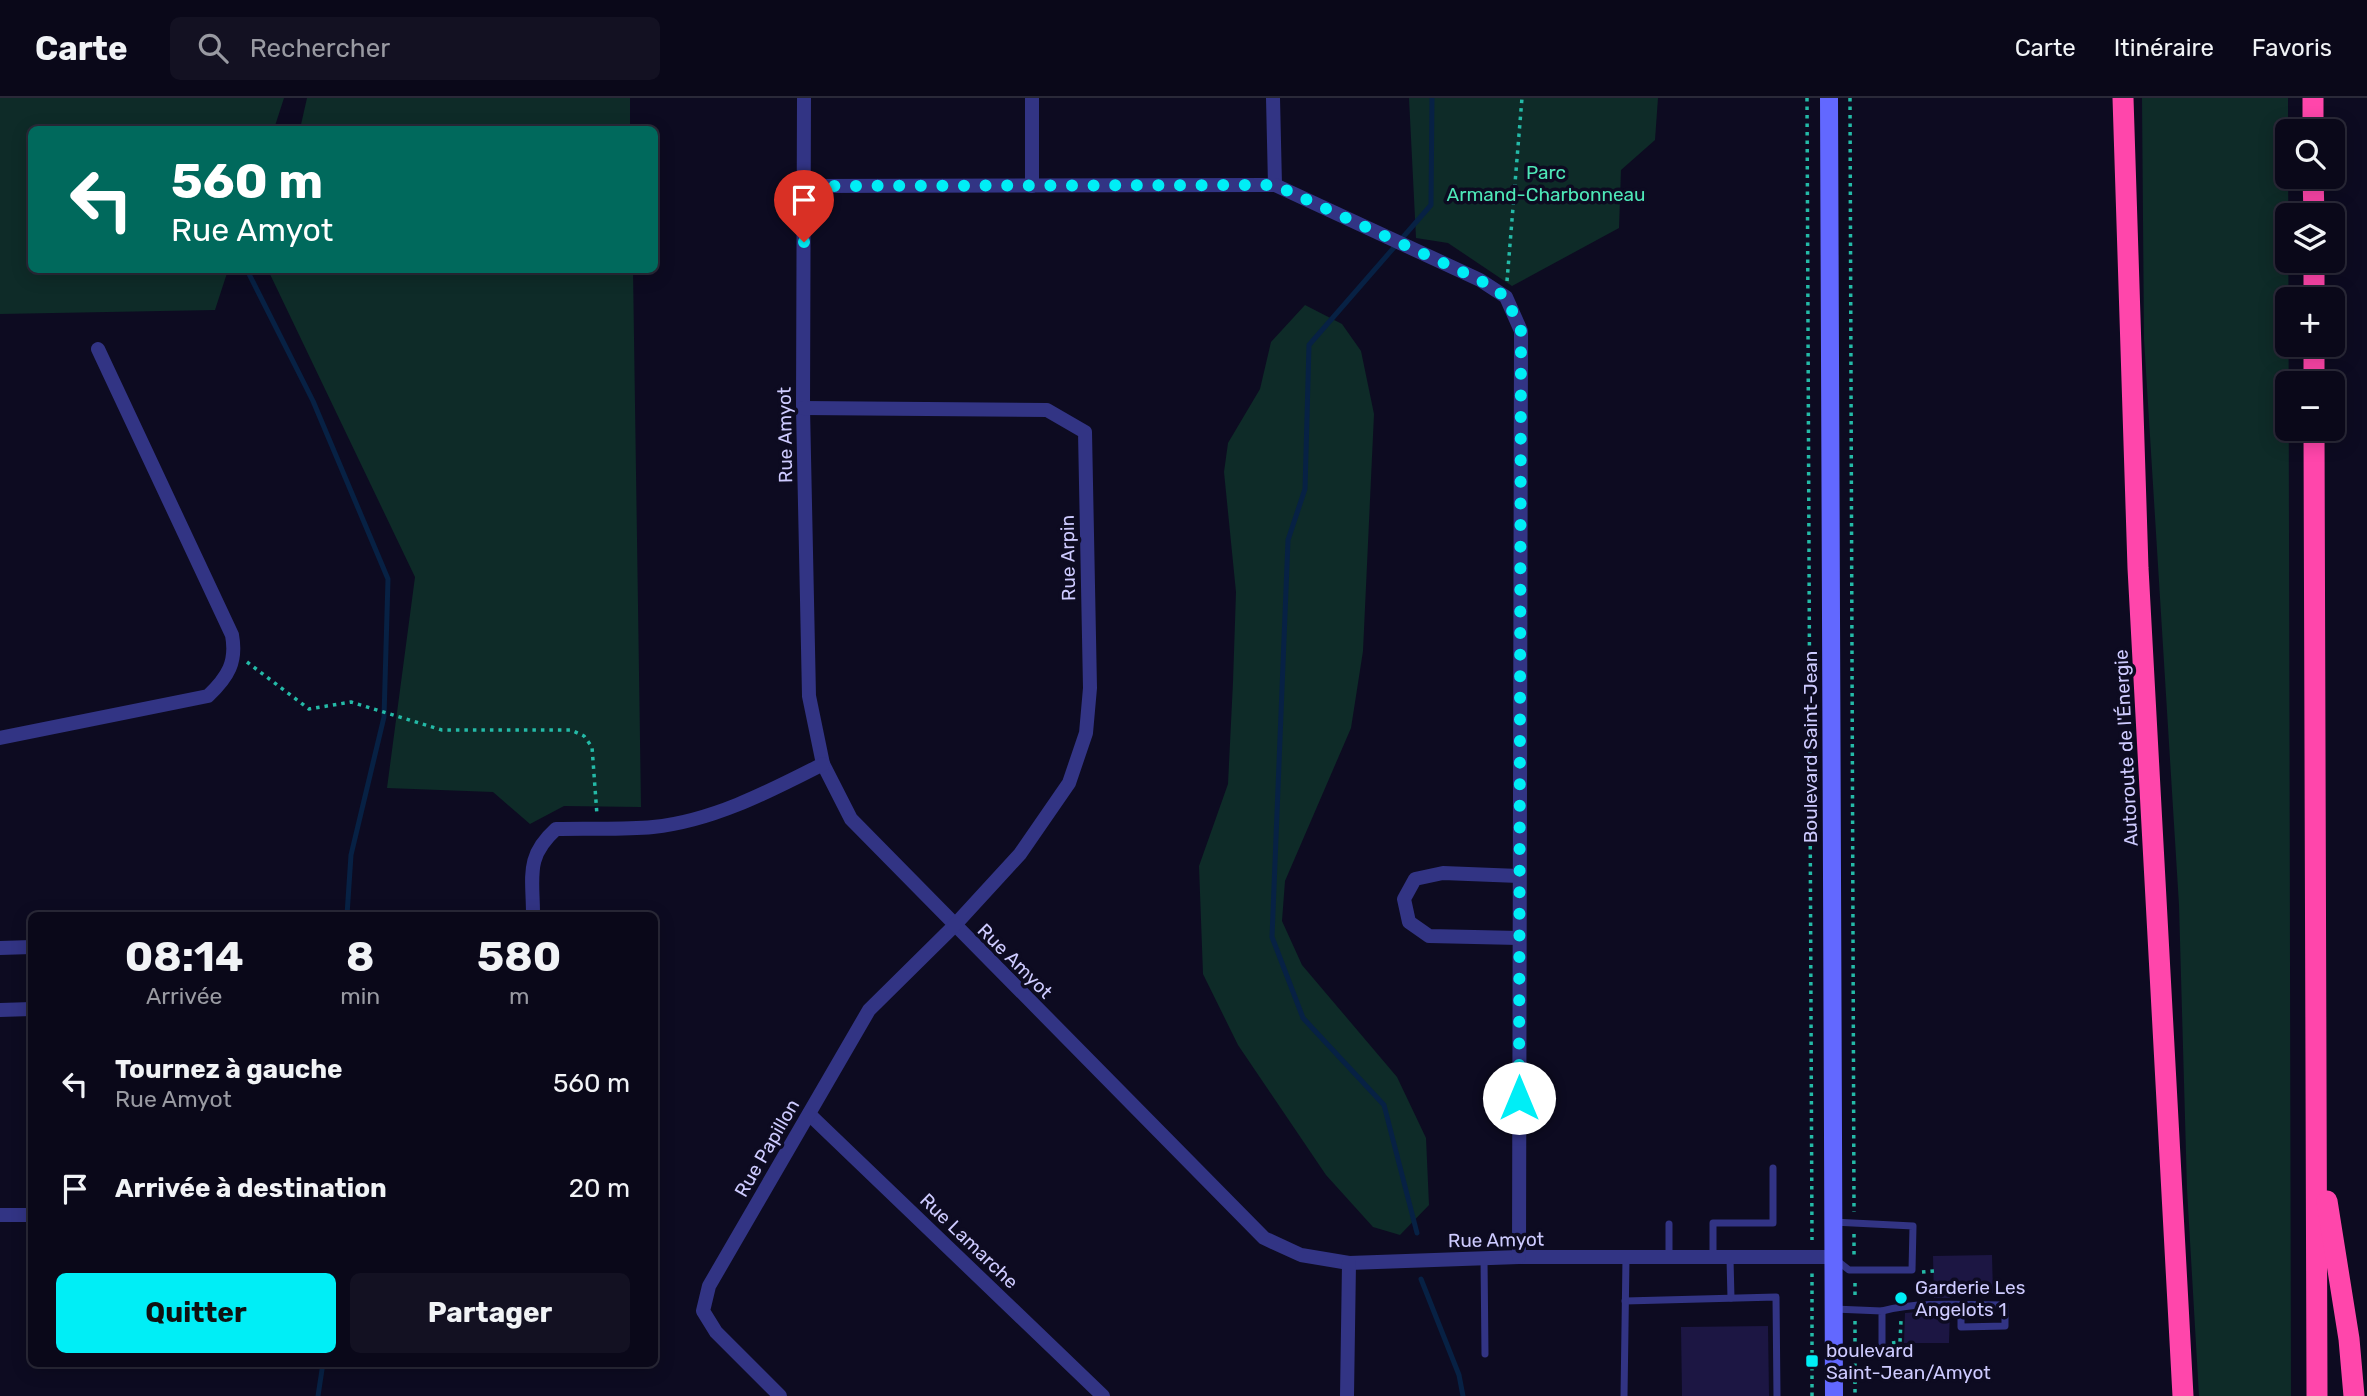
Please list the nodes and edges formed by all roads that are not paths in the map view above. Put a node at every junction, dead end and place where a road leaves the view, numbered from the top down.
1 (804, 98) edge
2 (1032, 98) edge
3 (1273, 98) edge
4 (1829, 98) edge
5 (2123, 98) edge
6 (2313, 98) edge
7 (2313, 119) edge
8 (1275, 185) junction
9 (804, 186) junction
10 (1032, 186) junction
11 (99, 349) dead end
12 (803, 408) junction
13 (2314, 441) edge
14 (0, 738) edge
15 (823, 764) junction
16 (1519, 876) junction
17 (533, 912) edge
18 (953, 927) junction
19 (1519, 938) junction
20 (28, 947) edge
21 (0, 948) edge
22 (28, 1009) edge
23 (0, 1010) edge
24 (809, 1114) junction
25 (2317, 1141) junction
26 (1773, 1168) dead end
27 (0, 1215) edge
28 (28, 1215) edge
29 (1833, 1222) junction
30 (1669, 1224) dead end
31 (1519, 1257) junction
32 (1833, 1257) junction
33 (1484, 1258) junction
34 (1626, 1258) junction
35 (1669, 1259) junction
36 (1730, 1259) junction
37 (1713, 1260) junction
38 (1349, 1263) junction
39 (1731, 1298) junction
40 (1625, 1301) junction
41 (1961, 1305) junction
42 (1833, 1309) junction
43 (1882, 1311) junction
44 (1882, 1343) dead end
45 (1485, 1354) dead end
46 (2182, 1390) edge
47 (779, 1396) edge
48 (1103, 1396) edge
49 (1347, 1396) edge
50 (1624, 1396) edge
51 (1776, 1396) edge
52 (1834, 1396) edge
53 (2318, 1396) edge
54 (2354, 1396) edge

1 - 9 street, Rue Amyot
2 - 10 street
3 - 8 street
4 - 29 street, Boulevard Saint-Jean
5 - 46 highway, Autoroute de l'Énergie
6 - 7 highway
8 - 10 street
8 - 16 street
9 - 10 street
9 - 12 street, Rue Amyot
11 - 14 street
12 - 15 street, Rue Amyot
12 - 18 street, Rue Arpin
13 - 25 highway
15 - 17 street
15 - 18 street, Rue Amyot
16 - 19 street
16 - 19 street
18 - 24 street, Rue Papillon
18 - 38 street, Rue Amyot
19 - 31 street
20 - 21 street
22 - 23 street
24 - 47 street, Rue Papillon
24 - 48 street, Rue Lamarche
25 - 53 highway
25 - 54 highway
26 - 37 lane
27 - 28 street
29 - 32 street, Boulevard Saint-Jean
29 - 32 lane
30 - 35 lane
31 - 33 street, Rue Amyot
31 - 34 street, Rue Amyot
32 - 36 street, Rue Amyot
32 - 42 street, Boulevard Saint-Jean
33 - 38 street, Rue Amyot
33 - 45 lane
34 - 35 street, Rue Amyot
34 - 40 lane
35 - 37 street, Rue Amyot
36 - 37 street, Rue Amyot
36 - 39 lane
38 - 49 street
39 - 40 lane
39 - 51 lane
40 - 50 lane
41 - 41 lane
41 - 43 lane
42 - 43 lane
42 - 52 street, Boulevard Saint-Jean
43 - 44 lane

